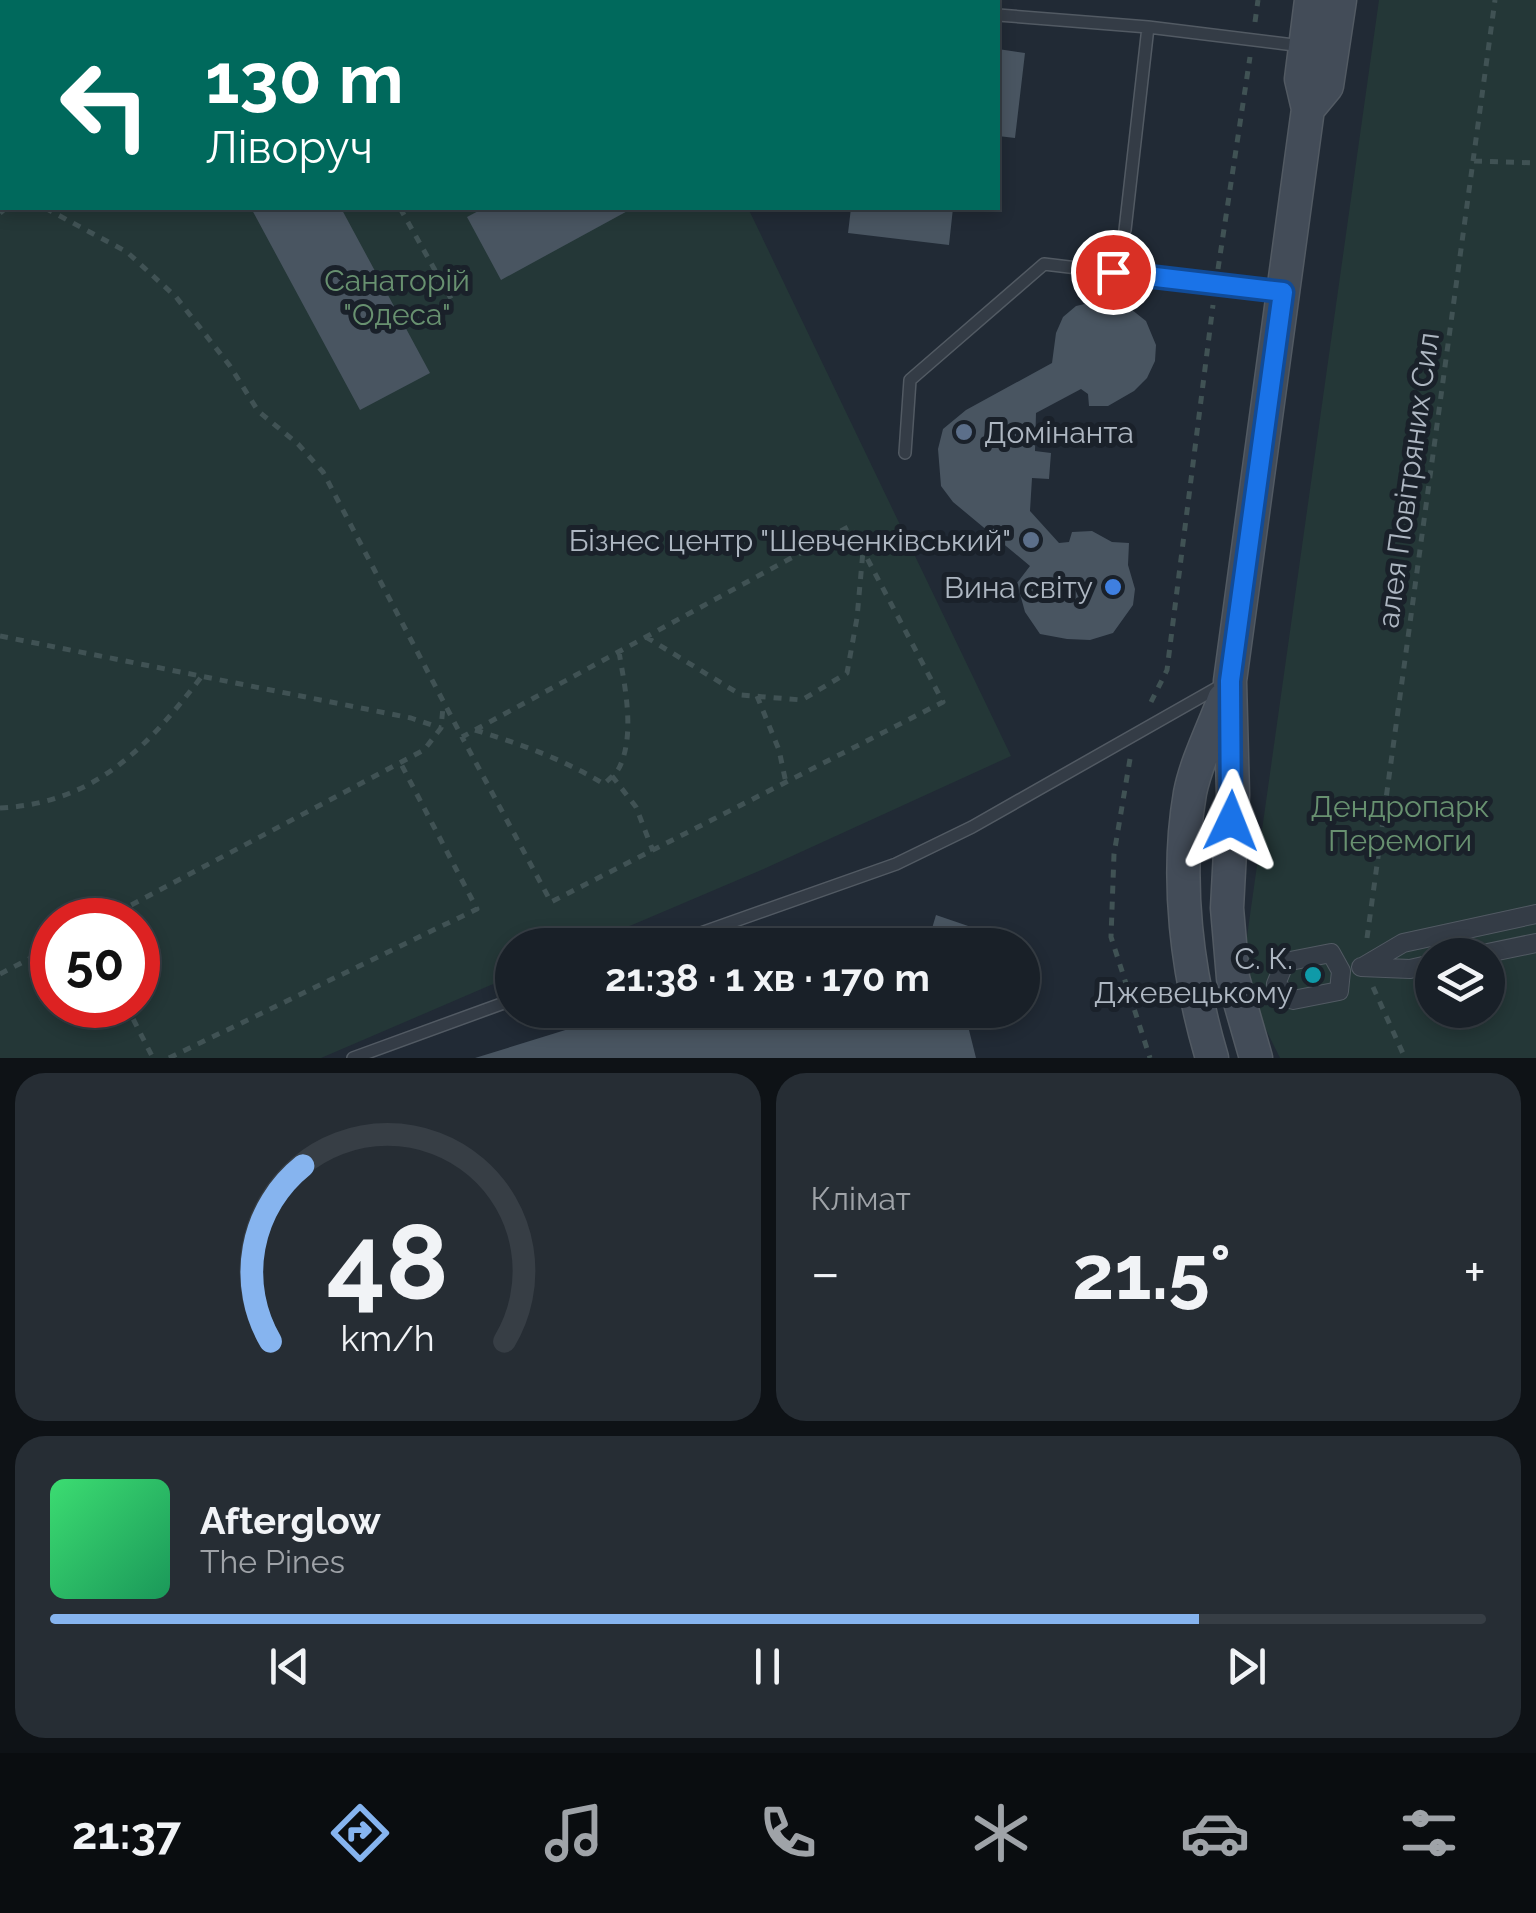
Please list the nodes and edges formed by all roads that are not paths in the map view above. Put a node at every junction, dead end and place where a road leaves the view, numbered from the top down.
1 (1311, 0) edge
2 (1340, 0) edge
3 (1000, 16) edge
4 (1148, 27) junction
5 (1304, 47) junction
6 (1308, 109) junction
7 (1125, 230) dead end
8 (1283, 292) junction
9 (905, 452) dead end
10 (1230, 681) junction
11 (1536, 914) edge
12 (715, 928) edge
13 (1536, 943) edge
14 (1505, 949) edge
15 (1364, 966) junction
16 (1415, 968) edge
17 (1341, 971) junction
18 (495, 1006) edge
19 (353, 1058) edge
20 (1212, 1058) edge
21 (1256, 1058) edge

1 - 5 main road
2 - 6 main road
3 - 4 lane
4 - 5 lane
4 - 7 lane
5 - 6 main road
6 - 8 main road
8 - 9 lane
8 - 10 main road
10 - 12 lane
10 - 20 main road
10 - 21 main road
11 - 15 street
13 - 14 street
15 - 16 street
15 - 17 street
17 - 17 street
18 - 19 lane

